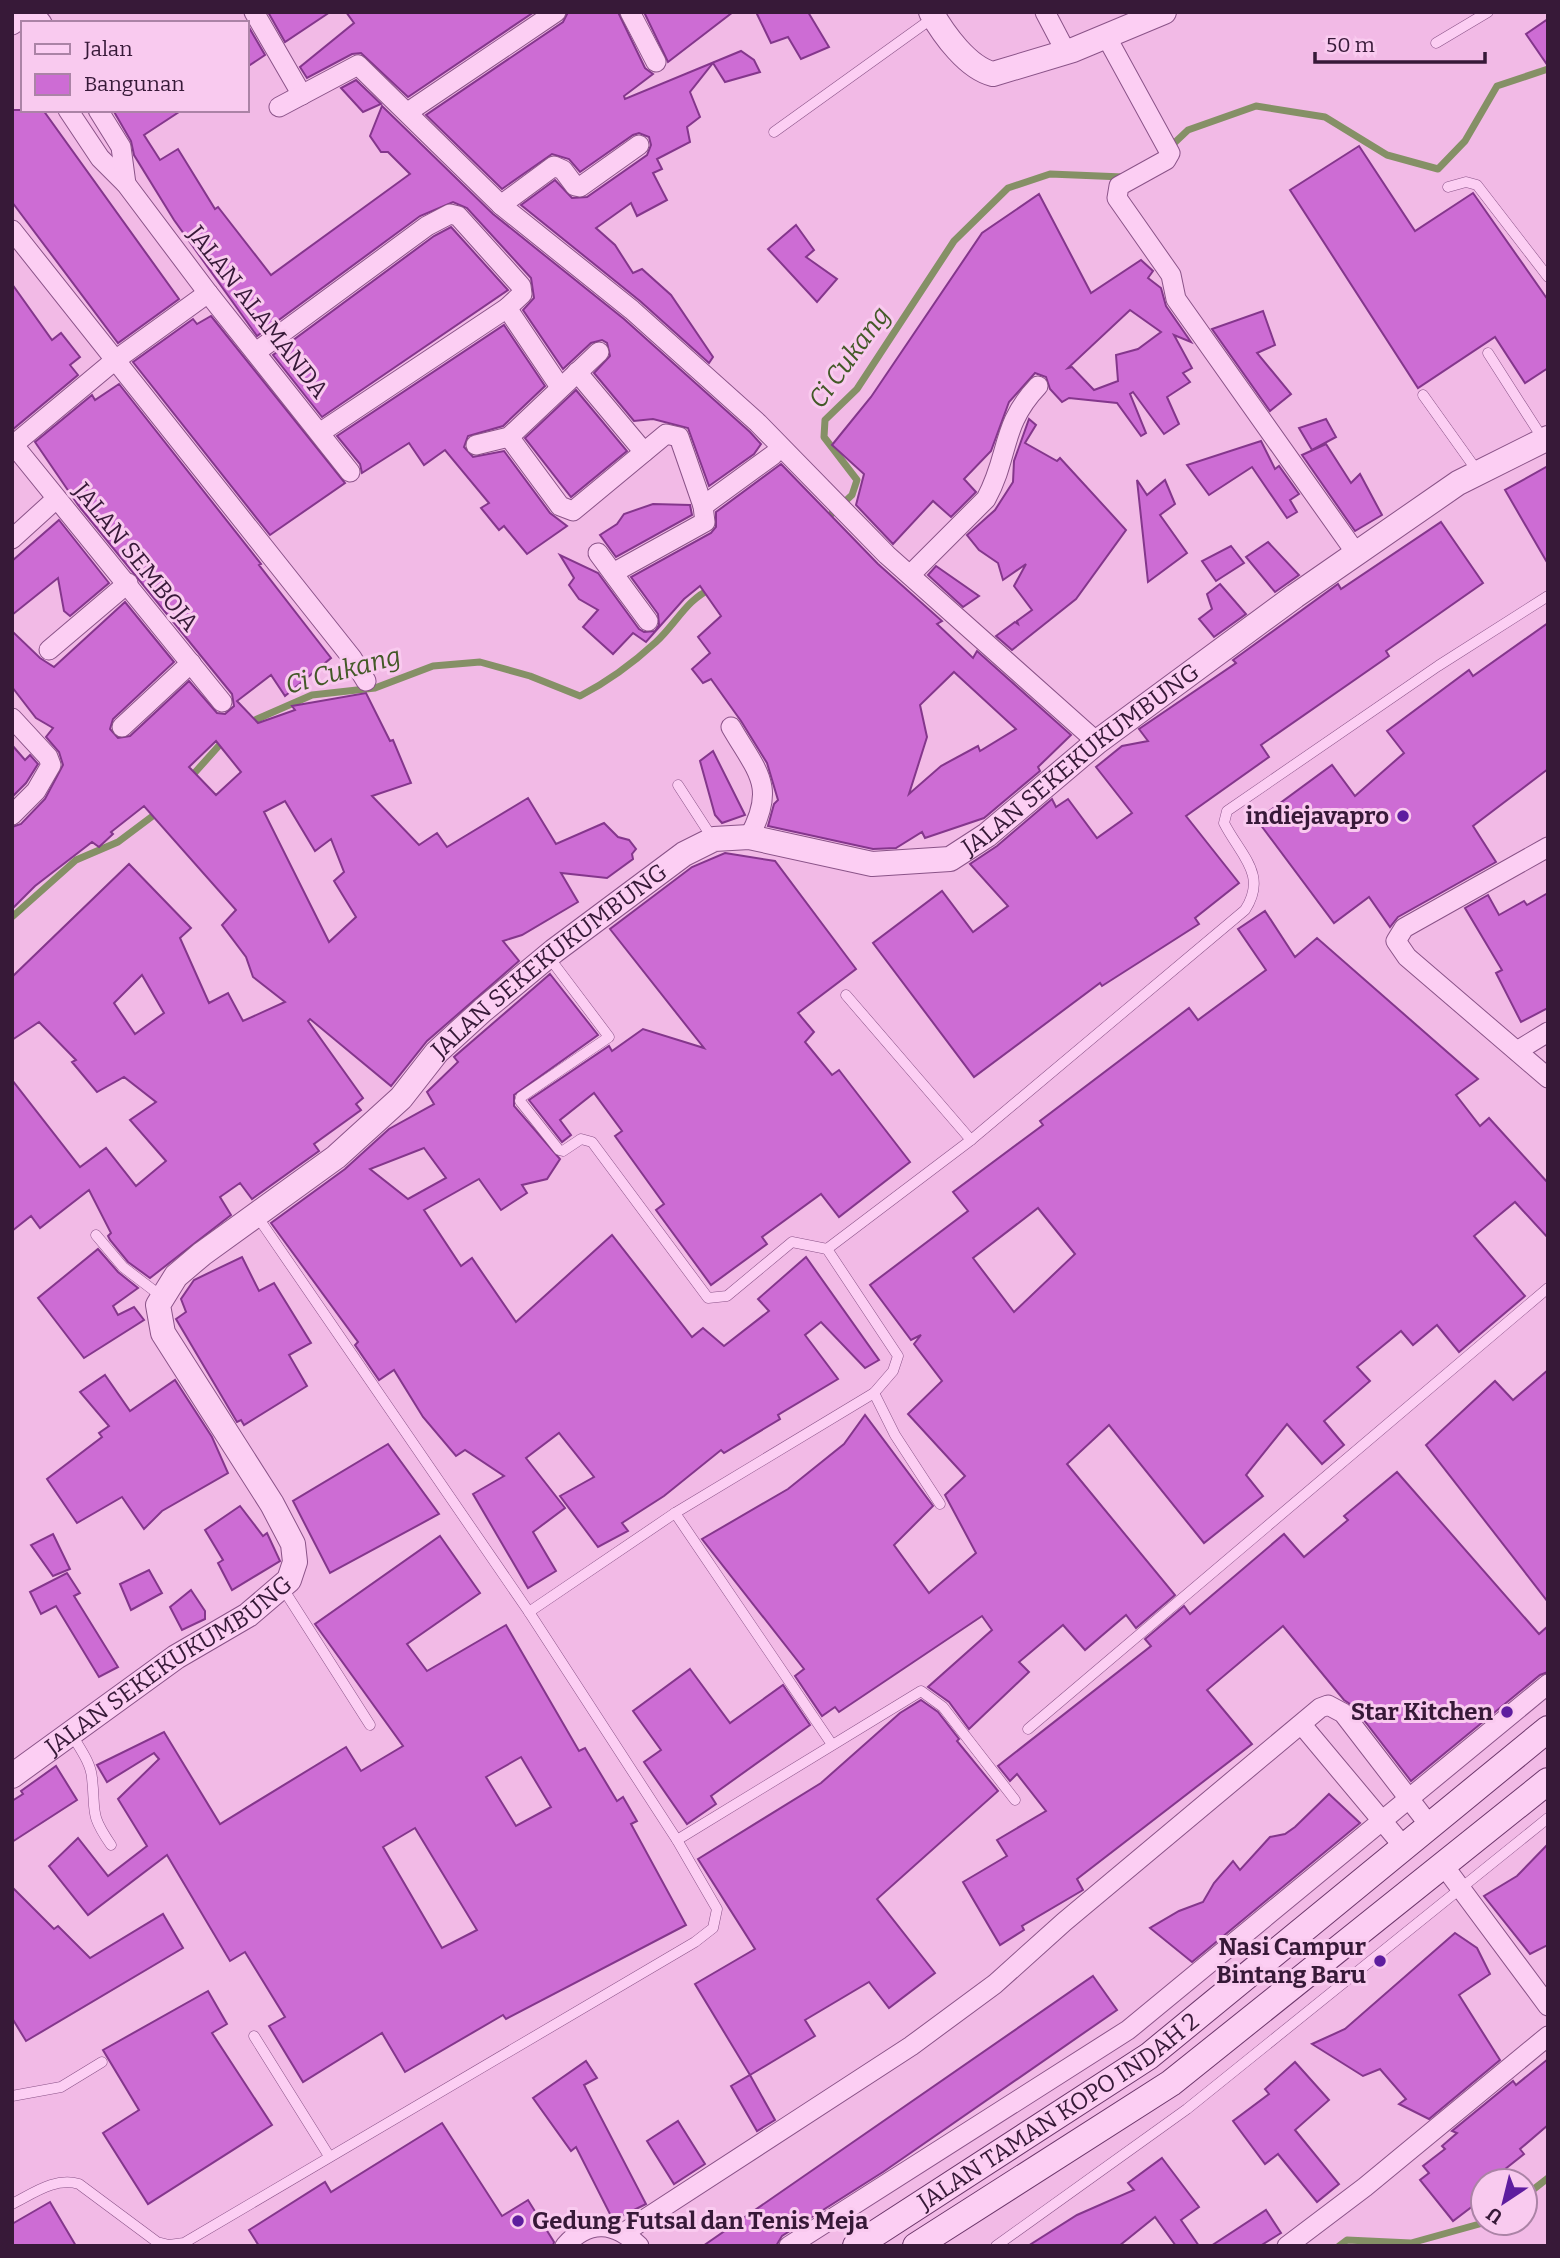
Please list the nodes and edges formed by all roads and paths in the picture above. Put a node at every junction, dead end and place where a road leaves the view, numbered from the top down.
1 (254, 12) edge
2 (556, 12) edge
3 (630, 12) edge
4 (1045, 12) edge
5 (1164, 12) edge
6 (1488, 12) edge
7 (933, 15) edge
8 (39, 18) edge
9 (12, 26) edge
10 (1106, 36) junction
11 (1436, 43) dead end
12 (1066, 52) junction
13 (656, 62) dead end
14 (302, 95) junction
15 (279, 107) dead end
16 (69, 112) edge
17 (99, 112) edge
18 (408, 112) junction
19 (774, 132) dead end
20 (639, 145) dead end
21 (127, 184) junction
22 (1448, 187) dead end
23 (501, 205) junction
24 (12, 230) edge
25 (1548, 277) edge
26 (208, 293) junction
27 (506, 308) junction
28 (256, 352) junction
29 (599, 352) dead end
30 (1488, 353) dead end
31 (114, 361) junction
32 (577, 372) junction
33 (1038, 386) dead end
34 (560, 387) junction
35 (1423, 395) dead end
36 (321, 432) junction
37 (509, 437) junction
38 (1545, 439) edge
39 (13, 444) edge
40 (476, 445) dead end
41 (644, 452) junction
42 (773, 455) dead end
43 (350, 471) dead end
44 (1479, 472) junction
45 (56, 499) junction
46 (704, 506) junction
47 (12, 539) edge
48 (598, 553) dead end
49 (1356, 553) junction
50 (612, 573) junction
51 (910, 575) junction
52 (128, 583) junction
53 (1548, 596) edge
54 (648, 621) dead end
55 (49, 650) dead end
56 (191, 663) junction
57 (366, 681) dead end
58 (222, 702) dead end
59 (12, 718) edge
60 (122, 727) dead end
61 (731, 727) dead end
62 (1097, 742) junction
63 (678, 785) dead end
64 (12, 816) edge
65 (749, 837) junction
66 (714, 839) junction
67 (1548, 847) edge
68 (548, 956) junction
69 (846, 995) dead end
70 (1548, 1032) edge
71 (1517, 1051) junction
72 (1548, 1078) edge
73 (971, 1140) junction
74 (257, 1216) junction
75 (96, 1235) dead end
76 (827, 1249) junction
77 (1548, 1288) edge
78 (161, 1296) junction
79 (874, 1392) junction
80 (940, 1504) dead end
81 (675, 1513) junction
82 (281, 1587) junction
83 (529, 1612) junction
84 (1548, 1684) edge
85 (1302, 1725) junction
86 (370, 1726) dead end
87 (1028, 1729) dead end
88 (1548, 1729) edge
89 (70, 1733) junction
90 (831, 1743) junction
91 (12, 1776) edge
92 (1548, 1781) edge
93 (1409, 1799) junction
94 (1015, 1800) dead end
95 (1548, 1818) edge
96 (1383, 1821) junction
97 (1430, 1826) junction
98 (677, 1840) junction
99 (111, 1845) dead end
100 (1404, 1847) junction
101 (1444, 1866) junction
102 (1460, 1888) junction
103 (1548, 2006) edge
104 (254, 2036) dead end
105 (1548, 2036) edge
106 (102, 2062) dead end
107 (12, 2096) edge
108 (329, 2156) junction
109 (12, 2204) edge
110 (895, 2220) junction
111 (632, 2239) edge
112 (916, 2245) edge
113 (565, 2246) edge
114 (789, 2246) edge
115 (856, 2246) edge
116 (996, 2246) edge
117 (1287, 2246) edge

1 - 14 street
2 - 18 street
3 - 13 street
4 - 12 street
5 - 10 street
6 - 11 lane
7 - 12 street
7 - 19 lane
8 - 9 street
10 - 12 street
10 - 49 street
14 - 15 street
14 - 18 street
16 - 21 street, JALAN ALAMANDA
17 - 21 street, JALAN ALAMANDA
18 - 23 street
20 - 23 street
21 - 26 street, JALAN ALAMANDA
22 - 25 lane
23 - 51 street
24 - 31 street
26 - 28 street, JALAN ALAMANDA
26 - 31 street
27 - 28 street
27 - 34 street
27 - 36 street
28 - 36 street, JALAN ALAMANDA
29 - 32 street
30 - 38 lane
31 - 39 street
31 - 57 street
32 - 34 street
32 - 41 street
33 - 51 street
34 - 37 street
35 - 44 lane
36 - 43 street, JALAN ALAMANDA
37 - 40 street
37 - 41 street
38 - 44 street, JALAN SEKEKUKUMBUNG
39 - 45 street, JALAN SEMBOJA
41 - 46 street
42 - 46 street
44 - 49 street, JALAN SEKEKUKUMBUNG
45 - 47 street
45 - 52 street, JALAN SEMBOJA
46 - 50 street
48 - 50 street
49 - 62 street, JALAN SEKEKUKUMBUNG
50 - 54 street
51 - 62 street
52 - 55 street
52 - 56 street, JALAN SEMBOJA
53 - 73 lane
56 - 58 street, JALAN SEMBOJA
56 - 60 street
59 - 64 street
61 - 65 street
62 - 65 street, JALAN SEKEKUKUMBUNG
63 - 66 lane
65 - 66 street, JALAN SEKEKUKUMBUNG
66 - 68 street, JALAN SEKEKUKUMBUNG
67 - 71 street
68 - 74 street, JALAN SEKEKUKUMBUNG
68 - 76 lane
69 - 73 lane
70 - 71 street
71 - 72 street
73 - 76 lane
74 - 78 street, JALAN SEKEKUKUMBUNG
74 - 83 lane
75 - 78 lane
76 - 79 lane
77 - 87 lane
78 - 82 street, JALAN SEKEKUKUMBUNG
79 - 80 lane
79 - 81 lane
81 - 83 lane
81 - 90 lane
82 - 86 lane
82 - 89 street, JALAN SEKEKUKUMBUNG
83 - 98 lane
84 - 93 street
85 - 93 street
85 - 96 street
85 - 111 street
88 - 97 main road, JALAN TAMAN KOPO INDAH 2
89 - 91 street, JALAN SEKEKUKUMBUNG
89 - 99 lane
90 - 94 lane
90 - 98 lane
92 - 101 main road, JALAN TAMAN KOPO INDAH 2
93 - 96 street
93 - 97 street
95 - 102 lane
96 - 100 street
96 - 114 street
97 - 100 main road, JALAN TAMAN KOPO INDAH 2
98 - 108 lane
100 - 110 main road, JALAN TAMAN KOPO INDAH 2
101 - 102 street
101 - 112 main road, JALAN TAMAN KOPO INDAH 2
102 - 103 street
102 - 116 lane
104 - 108 lane
105 - 117 street
106 - 107 lane
108 - 109 lane
110 - 112 main road
110 - 115 main road, JALAN TAMAN KOPO INDAH 2
111 - 113 street

